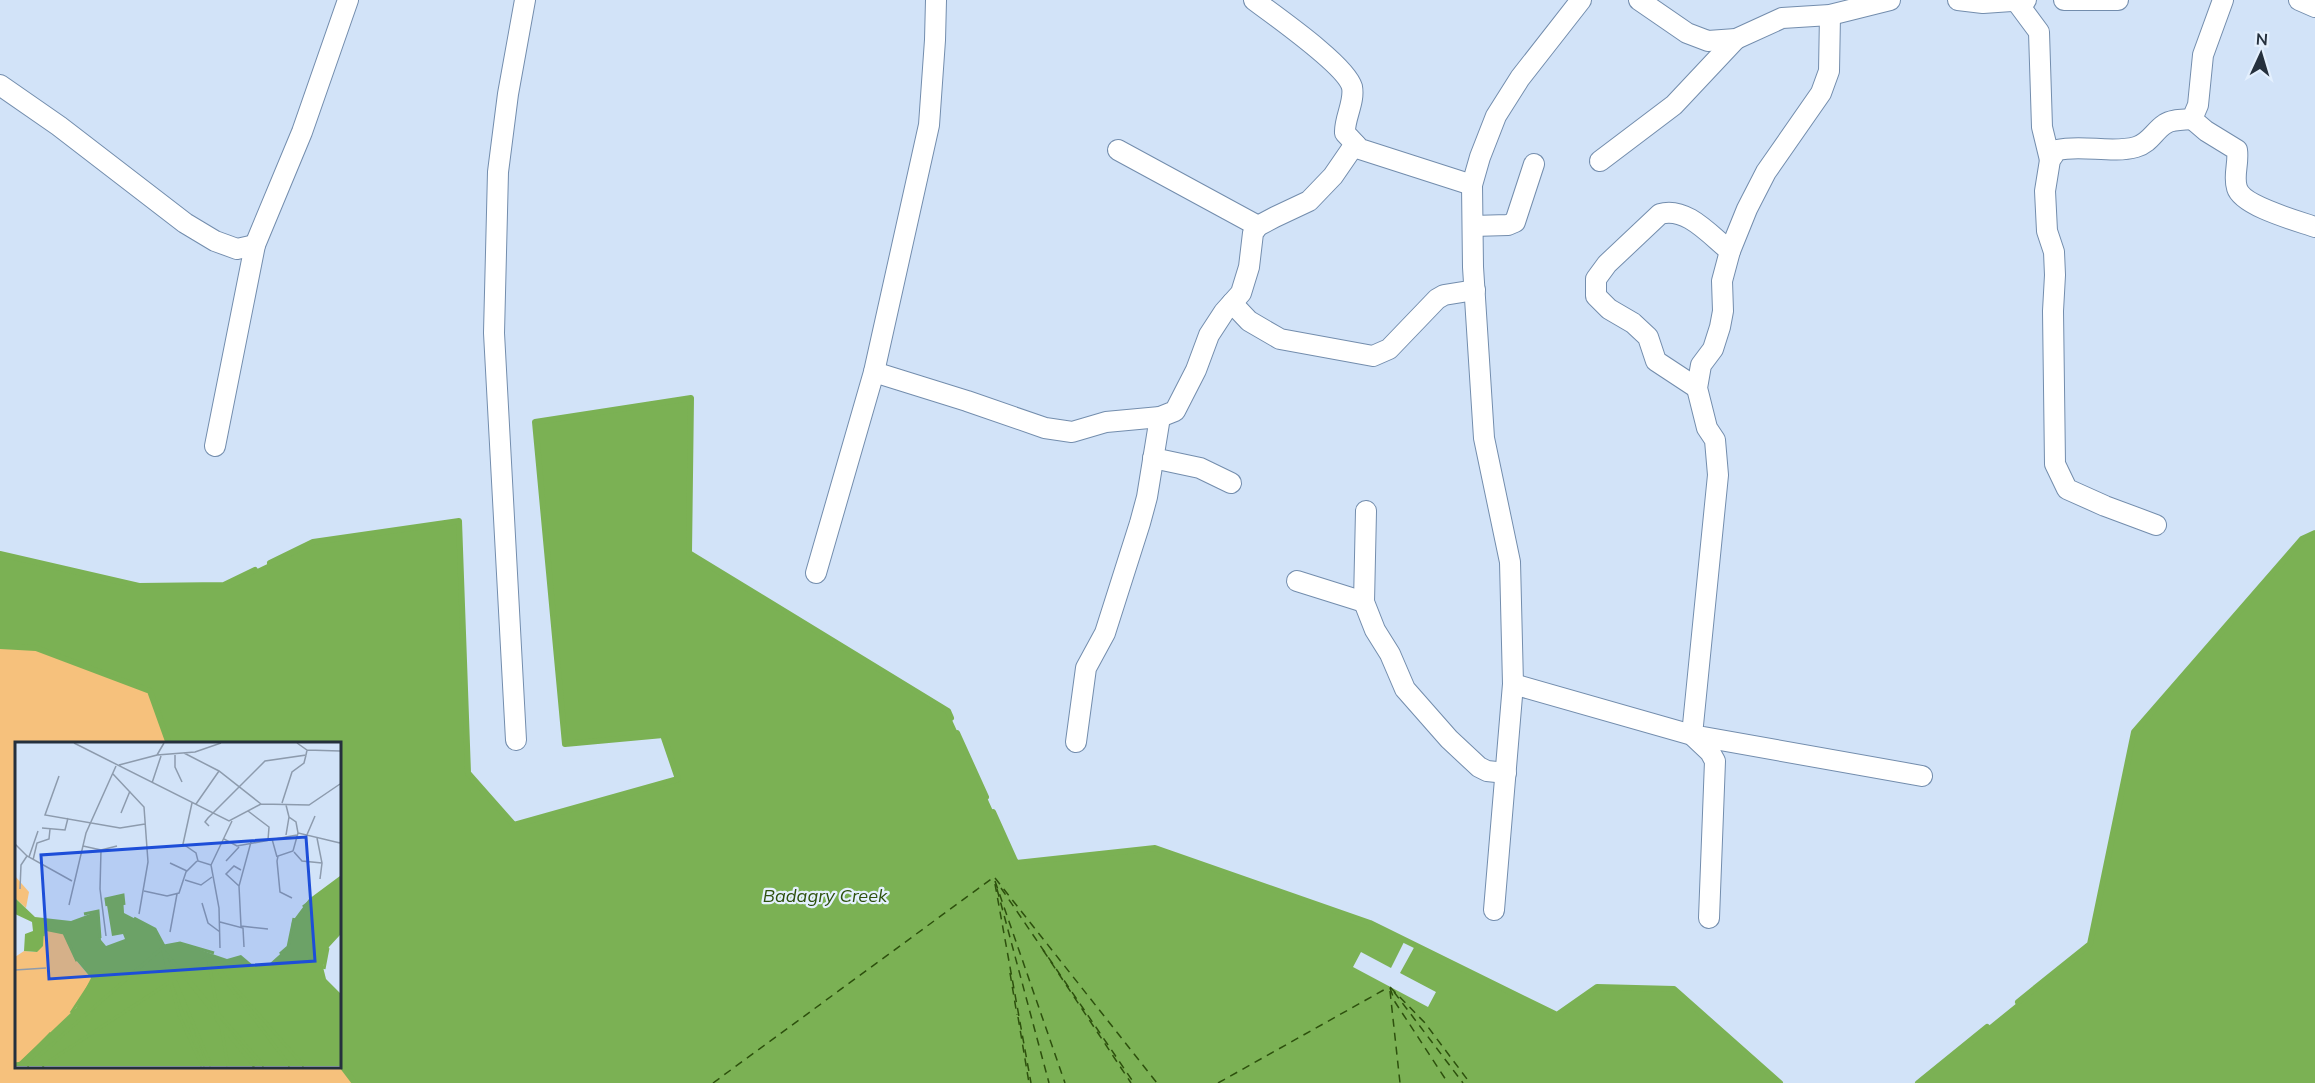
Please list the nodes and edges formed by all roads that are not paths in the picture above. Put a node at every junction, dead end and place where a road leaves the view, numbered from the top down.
1 (348, 0) edge
2 (525, 0) edge
3 (936, 0) edge
4 (1254, 0) edge
5 (1581, 0) edge
6 (1639, 0) edge
7 (1890, 0) edge
8 (1958, 0) edge
9 (2026, 0) edge
10 (2064, 0) edge
11 (2118, 0) edge
12 (2223, 0) edge
13 (1984, 1) edge
14 (2016, 1) edge
15 (1830, 15) junction
16 (1736, 39) junction
17 (0, 85) edge
18 (2192, 119) junction
19 (1355, 144) junction
20 (1118, 150) dead end
21 (2050, 160) junction
22 (1600, 161) dead end
23 (1534, 164) dead end
24 (1472, 185) junction
25 (1258, 226) junction
26 (1473, 226) junction
27 (2315, 227) edge
28 (255, 245) junction
29 (1730, 251) junction
30 (1475, 290) junction
31 (1232, 303) junction
32 (874, 372) junction
33 (1697, 388) junction
34 (1160, 417) junction
35 (215, 446) dead end
36 (1154, 458) junction
37 (1232, 483) dead end
38 (1366, 511) dead end
39 (2156, 525) dead end
40 (816, 573) dead end
41 (1297, 581) dead end
42 (1364, 602) junction
43 (1513, 684) junction
44 (1692, 735) junction
45 (516, 740) dead end
46 (1076, 742) dead end
47 (1506, 773) junction
48 (1922, 776) dead end
49 (1494, 910) dead end
50 (1708, 918) dead end

1 - 28 street
2 - 45 street
3 - 32 street
4 - 19 street
5 - 24 street
6 - 16 street
7 - 15 street
8 - 13 street
9 - 14 street
10 - 11 street
12 - 18 street
13 - 14 street
14 - 21 street
15 - 16 street
15 - 29 street
16 - 22 street
17 - 28 street
18 - 21 street
18 - 27 street
19 - 24 street
19 - 25 street
20 - 25 street
21 - 39 street
23 - 26 street
24 - 26 street
25 - 31 street
26 - 30 street
28 - 35 street
29 - 33 street
29 - 33 street
30 - 31 street
30 - 43 street
31 - 34 street
32 - 34 street
32 - 40 street
33 - 44 street
34 - 36 street
36 - 37 street
36 - 46 street
38 - 42 street
41 - 42 street
42 - 47 street
43 - 44 street
43 - 47 street
44 - 48 street
44 - 50 street
47 - 49 street

